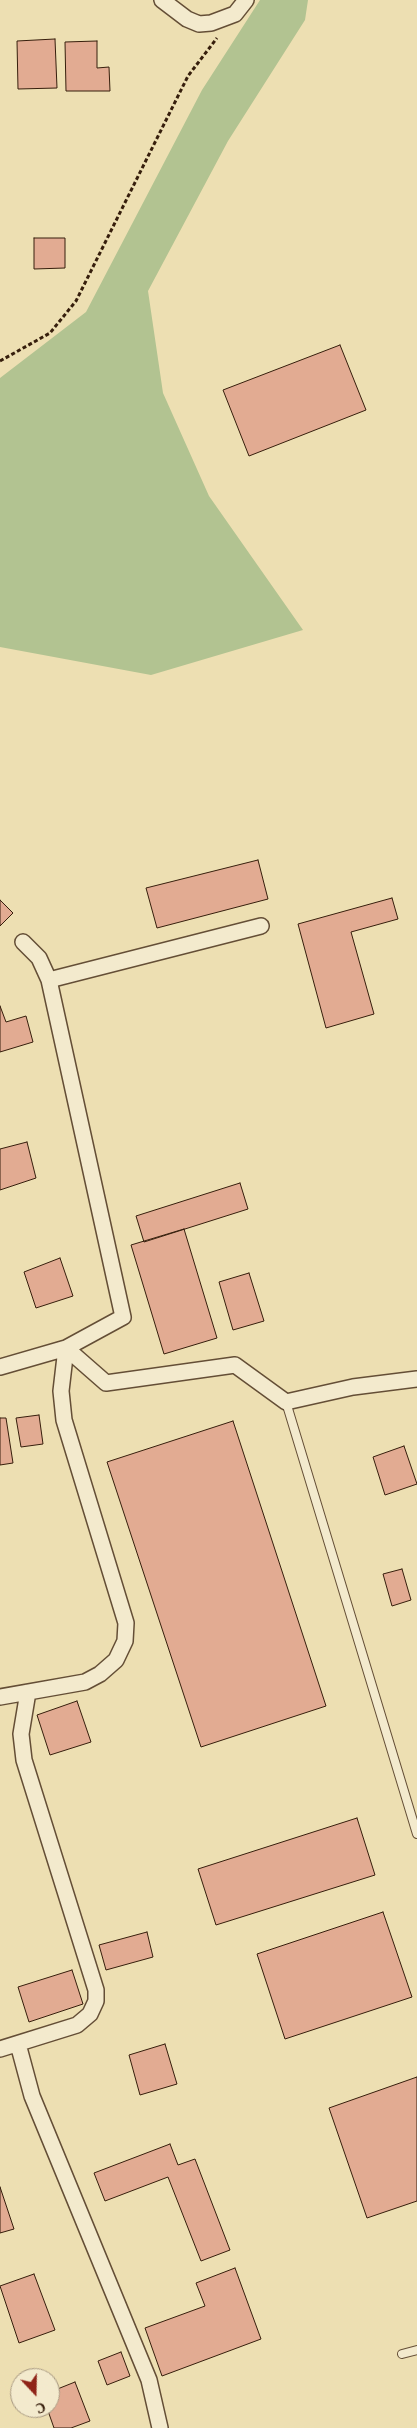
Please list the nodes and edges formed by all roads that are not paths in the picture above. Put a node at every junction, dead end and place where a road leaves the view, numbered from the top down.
1 (162, 0) edge
2 (246, 0) edge
3 (261, 926) dead end
4 (23, 942) dead end
5 (49, 980) junction
6 (66, 1348) junction
7 (0, 1367) edge
8 (417, 1380) edge
9 (286, 1402) junction
10 (28, 1692) junction
11 (0, 1697) edge
12 (417, 1834) edge
13 (18, 2044) junction
14 (0, 2049) edge
15 (417, 2350) edge
16 (402, 2354) dead end
17 (160, 2428) edge

1 - 2 street
3 - 5 street
4 - 5 street
5 - 6 street
6 - 7 street
6 - 9 street
6 - 10 street
8 - 9 street
9 - 12 lane
10 - 11 street
10 - 13 street
13 - 14 street
13 - 17 street
15 - 16 lane

